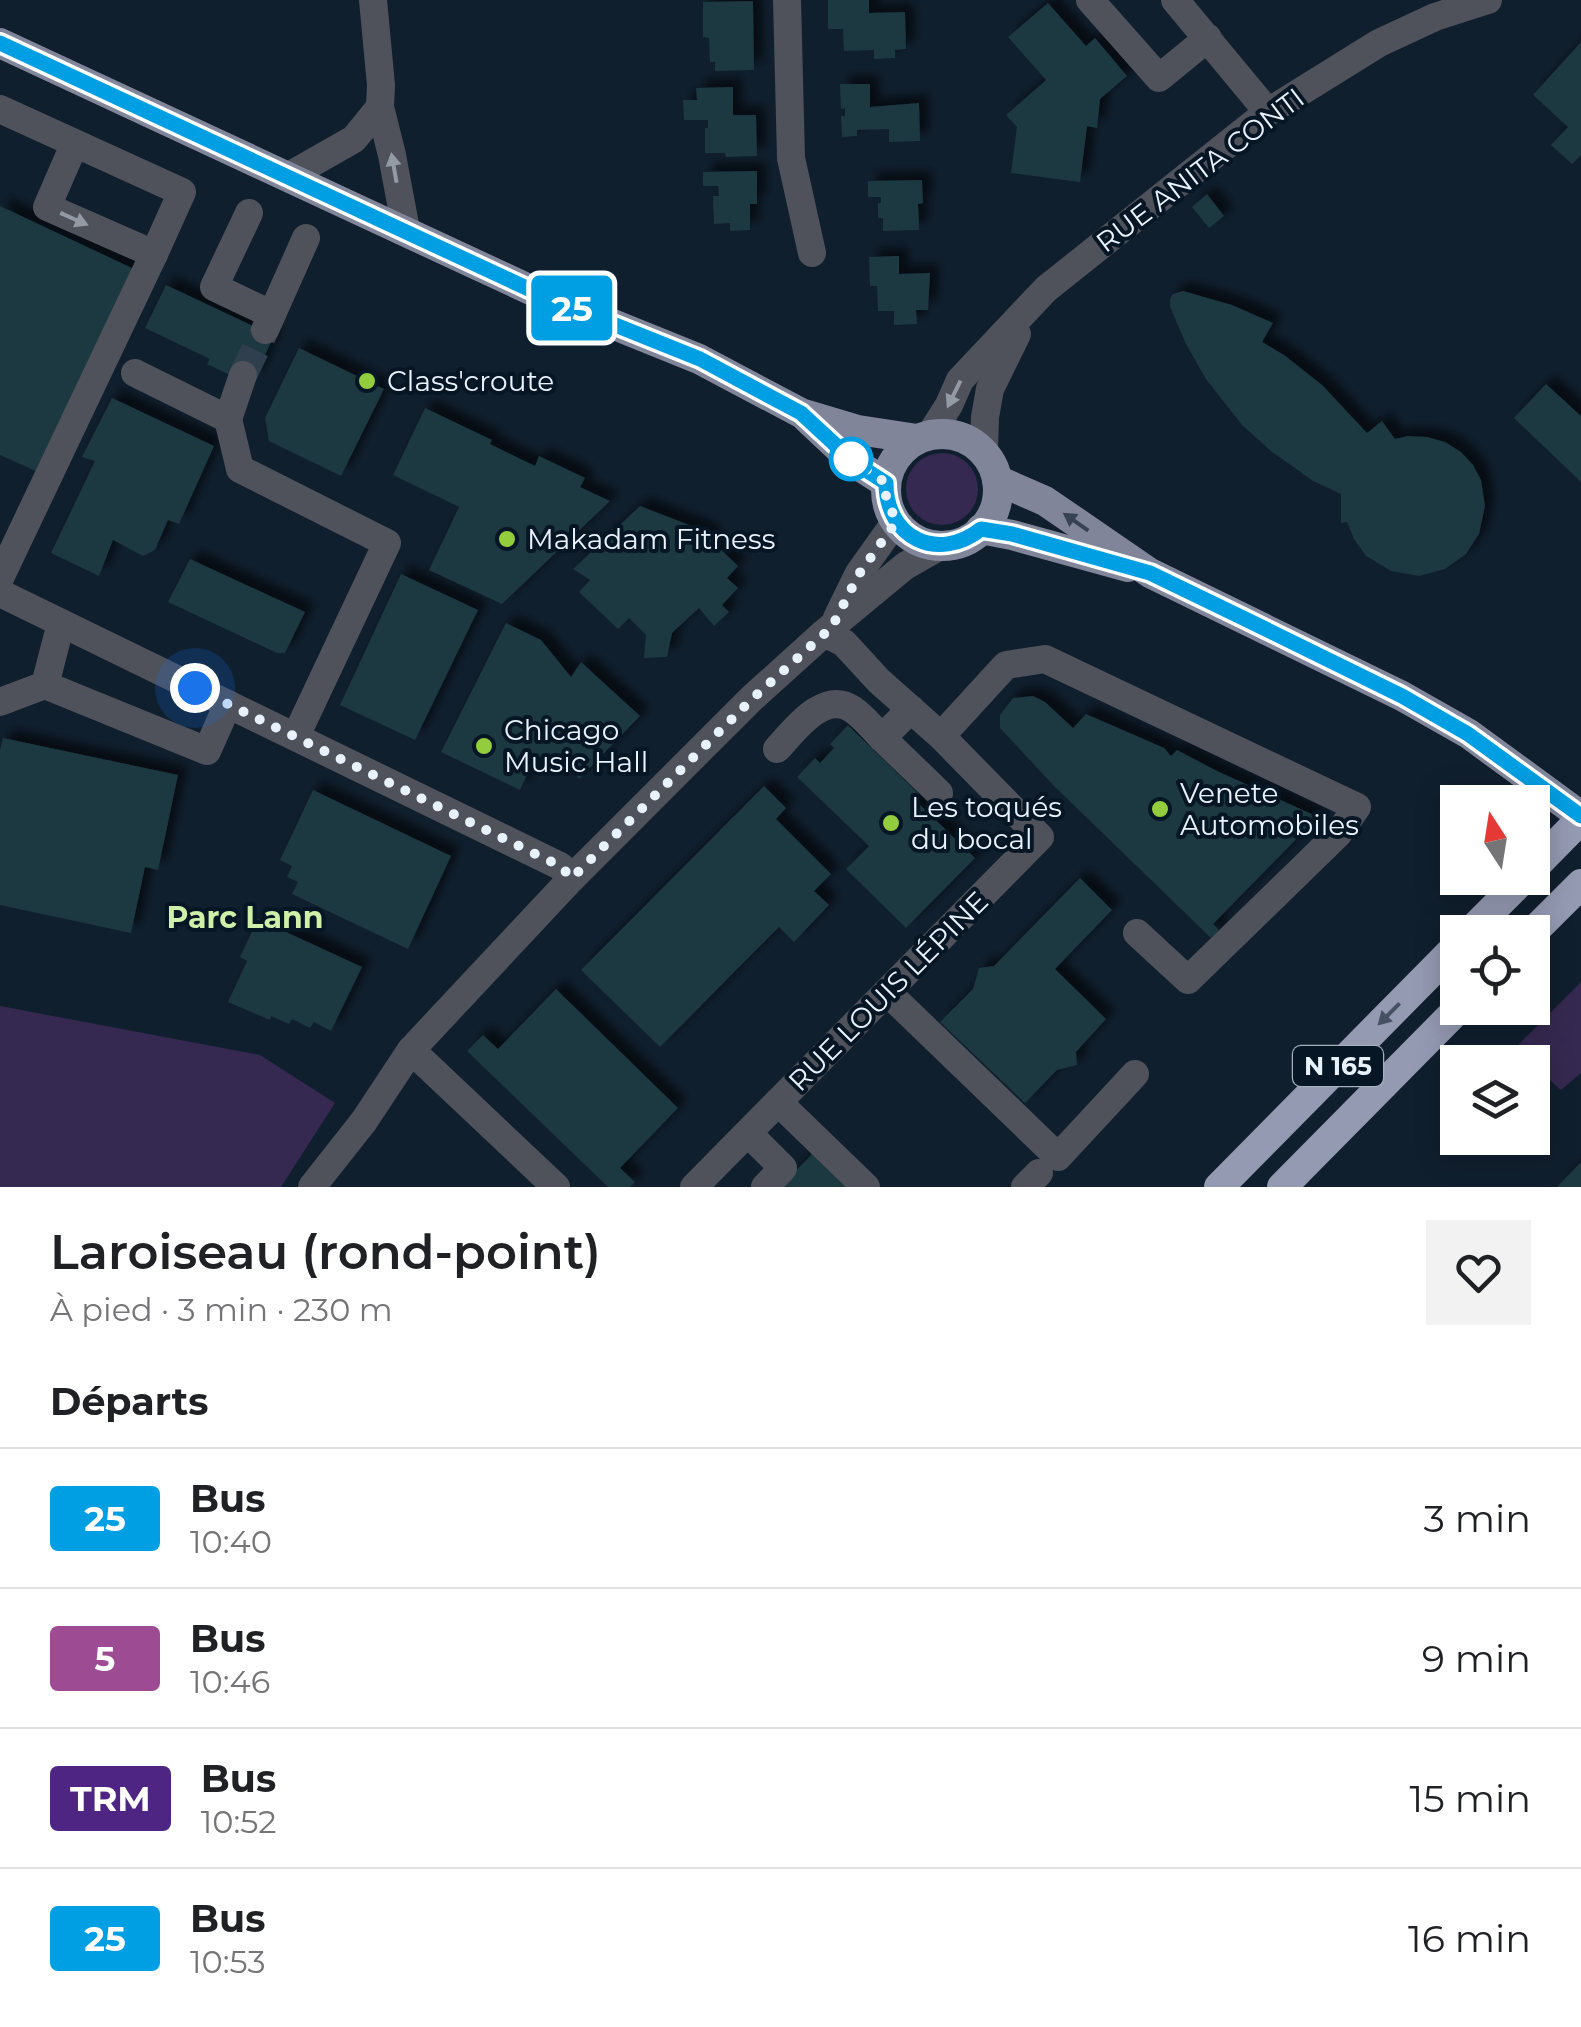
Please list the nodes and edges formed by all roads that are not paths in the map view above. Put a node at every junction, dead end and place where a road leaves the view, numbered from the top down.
1 (373, 0) edge
2 (787, 0) edge
3 (1090, 0) edge
4 (1175, 0) edge
5 (1488, 0) edge
6 (1208, 38) junction
7 (0, 43) edge
8 (380, 106) junction
9 (0, 109) edge
10 (1268, 112) junction
11 (74, 145) junction
12 (289, 176) junction
13 (249, 213) dead end
14 (406, 230) junction
15 (306, 238) dead end
16 (812, 253) dead end
17 (154, 254) junction
18 (1030, 305) junction
19 (135, 374) dead end
20 (243, 375) tunnel mouth
21 (801, 413) junction
22 (228, 419) junction
23 (924, 437) junction
24 (991, 467) junction
25 (886, 483) junction
26 (896, 522) junction
27 (981, 529) junction
28 (940, 546) junction
29 (1150, 573) junction
30 (0, 578) edge
31 (0, 594) edge
32 (61, 623) junction
33 (828, 630) junction
34 (45, 686) junction
35 (0, 702) edge
36 (228, 704) junction
37 (911, 708) junction
38 (296, 736) junction
39 (941, 736) junction
40 (882, 738) junction
41 (777, 749) dead end
42 (939, 793) dead end
43 (1581, 818) edge
44 (1550, 850) edge
45 (572, 878) junction
46 (1581, 884) edge
47 (1507, 895) edge
48 (1487, 915) edge
49 (1550, 915) edge
50 (1137, 932) dead end
51 (1440, 963) edge
52 (887, 992) junction
53 (1442, 1025) edge
54 (411, 1050) junction
55 (1135, 1074) dead end
56 (778, 1102) junction
57 (748, 1133) junction
58 (312, 1187) edge
59 (556, 1187) edge
60 (694, 1187) edge
61 (765, 1187) edge
62 (866, 1187) edge
63 (1220, 1187) edge
64 (1282, 1187) edge

1 - 8 street
2 - 16 street
3 - 6 street
4 - 6 street
5 - 10 street, RUE ANITA CONTI
6 - 10 street
7 - 12 main road
8 - 12 street
14 -> 8 street
9 - 11 street
10 - 18 street, RUE ANITA CONTI
11 -> 17 street
11 - 17 street
12 - 14 main road
13 - 15 street
14 - 21 main road
17 - 30 street
18 -> 23 street, RUE ANITA CONTI
18 - 24 street, RUE ANITA CONTI
19 - 22 street
20 - 22 street
21 - 23 main road
21 - 25 main road
22 - 38 street
23 - 24 main road
23 - 25 main road
24 - 27 main road
29 -> 24 main road
25 - 26 main road
26 - 28 main road
26 - 33 street
27 - 28 main road
27 - 29 main road
28 - 33 street
29 - 43 main road
31 - 32 street
32 - 34 street
32 - 36 street
33 - 37 street, RUE LOUIS LÉPINE
33 - 45 street
34 - 35 street
34 - 36 street
36 - 38 street
37 - 39 street, RUE LOUIS LÉPINE
37 - 40 street
38 - 45 street
39 - 50 street
39 - 52 street, RUE LOUIS LÉPINE
40 - 41 street
40 - 42 street
43 - 44 highway
45 - 54 street
46 - 49 highway
47 - 48 highway
51 -> 63 highway, N 165
52 - 55 street
52 - 56 street, RUE LOUIS LÉPINE
53 - 64 highway, N 165
54 - 58 street
54 - 59 street
56 - 57 street, RUE LOUIS LÉPINE
56 - 62 street
57 - 60 street, RUE LOUIS LÉPINE
57 - 61 street

